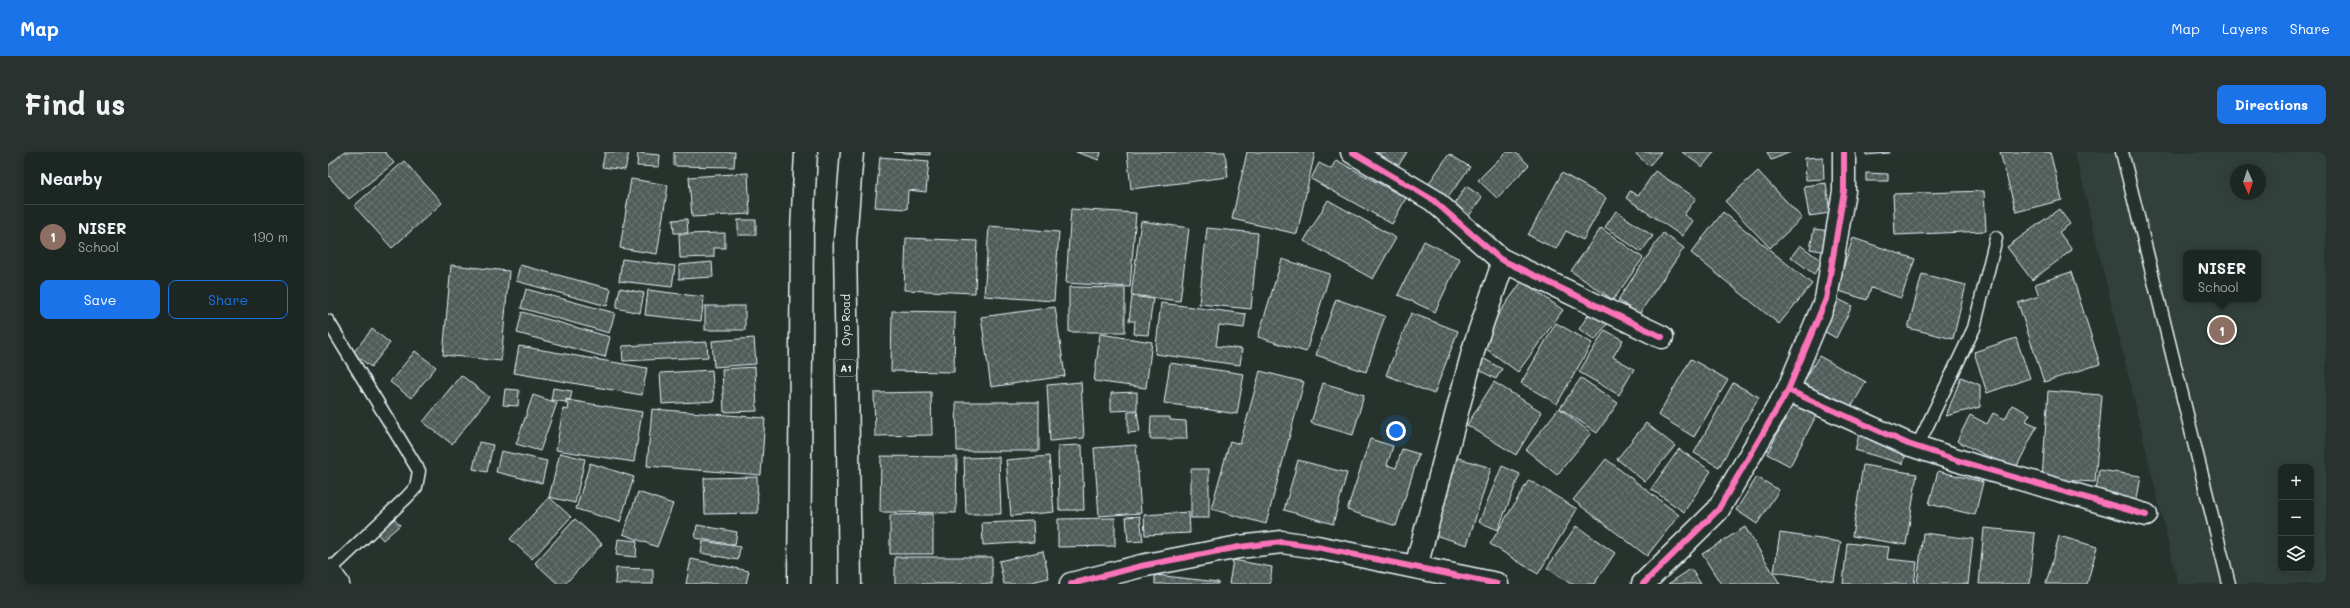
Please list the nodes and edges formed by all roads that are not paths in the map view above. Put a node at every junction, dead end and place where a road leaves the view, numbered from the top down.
1 (806, 152) edge
2 (852, 152) edge
3 (1352, 152) edge
4 (1844, 152) edge
5 (2122, 152) edge
6 (1996, 238) dead end
7 (1500, 259) junction
8 (328, 321) edge
9 (1662, 338) dead end
10 (1788, 390) junction
11 (1917, 447) junction
12 (2146, 516) dead end
13 (1416, 567) junction
14 (332, 575) edge
15 (799, 584) edge
16 (850, 584) edge
17 (1070, 584) edge
18 (1497, 584) edge
19 (1643, 584) edge
20 (2229, 584) edge

1 - 15 main road
2 - 16 main road, Oyo Road / A1
3 - 7 main road
4 - 10 main road
5 - 20 lane
6 - 11 lane
7 - 9 main road
7 - 13 main road
8 - 14 lane
10 - 11 main road
10 - 19 main road
11 - 12 main road
13 - 17 main road
13 - 18 main road

